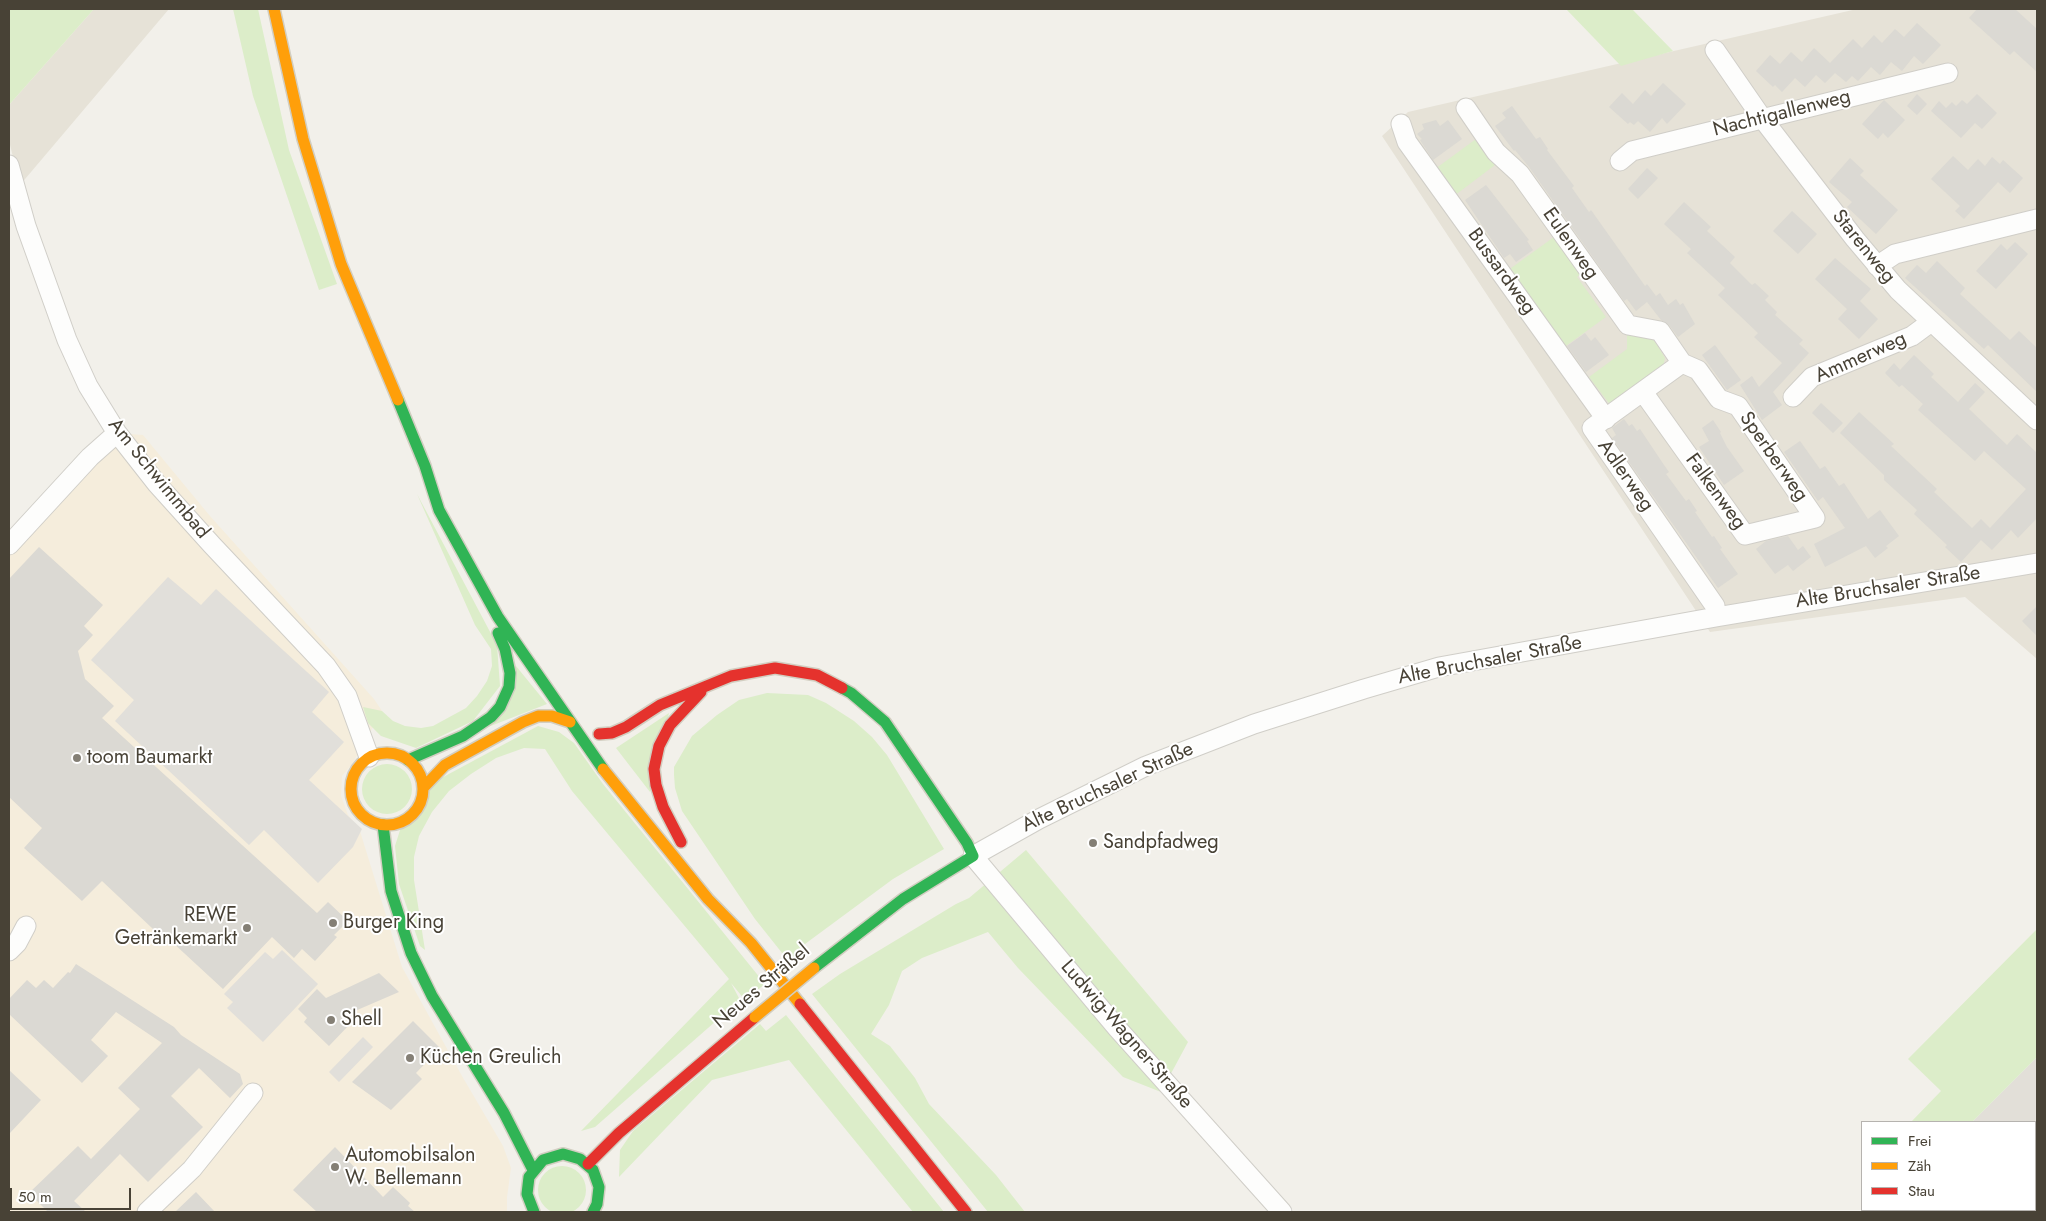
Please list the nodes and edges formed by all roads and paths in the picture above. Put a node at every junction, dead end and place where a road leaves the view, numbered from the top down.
1 (274, 9) edge
2 (1715, 50) dead end
3 (1948, 73) dead end
4 (1466, 108) dead end
5 (1762, 118) junction
6 (1401, 124) dead end
7 (1620, 161) dead end
8 (9, 165) edge
9 (2037, 219) edge
10 (1877, 266) junction
11 (1931, 322) junction
12 (1682, 363) junction
13 (1643, 392) junction
14 (1792, 397) dead end
15 (1606, 419) junction
16 (2037, 420) edge
17 (117, 433) junction
18 (425, 466) junction
19 (454, 514) dead end
20 (1815, 518) joint
21 (9, 545) edge
22 (2037, 563) edge
23 (498, 617) junction
24 (1716, 617) junction
25 (709, 684) junction
26 (570, 722) junction
27 (599, 734) dead end
28 (369, 757) junction
29 (408, 760) junction
30 (423, 788) junction
31 (646, 796) dead end
32 (383, 825) junction
33 (973, 856) junction
34 (723, 898) dead end
35 (26, 926) dead end
36 (751, 943) junction
37 (9, 951) edge
38 (253, 1093) dead end
39 (504, 1112) junction
40 (527, 1131) dead end
41 (588, 1164) junction
42 (533, 1170) junction
43 (147, 1212) edge
44 (534, 1212) edge
45 (593, 1212) edge
46 (966, 1212) edge
47 (1282, 1212) edge

1 - 18 main road
2 - 5 street, Starenweg
3 - 5 street, Nachtigallenweg
4 - 12 street, Eulenweg
5 - 7 street, Nachtigallenweg
5 - 10 street, Starenweg
6 - 15 street, Bussardweg
8 - 17 street, Am Schwimmbad
9 - 10 street
10 - 11 street, Starenweg
11 - 14 street, Ammerweg
11 - 16 street, Starenweg
12 - 13 street, Adlerweg
12 - 20 street, Sperberweg
13 - 15 street, Adlerweg
13 - 20 street, Falkenweg
15 - 24 street, Adlerweg
17 - 21 street
17 - 28 street, Am Schwimmbad
18 - 19 main road
18 - 23 main road
22 - 24 street, Alte Bruchsaler Straße
23 - 26 main road
23 - 29 main road
24 - 33 street, Alte Bruchsaler Straße
25 - 27 main road
25 - 31 main road
25 - 33 main road
26 - 30 main road
26 - 36 main road
28 - 29 main road
28 - 32 main road
29 - 30 main road
30 - 32 main road
32 - 39 main road
33 - 41 main road, Neues Sträßel, bridge
33 - 47 street, Ludwig-Wagner-Straße
34 - 36 main road
35 - 37 street
36 - 46 main road
38 - 43 street
39 - 40 main road
39 - 42 main road
41 - 42 main road
41 - 45 main road
42 - 44 main road

